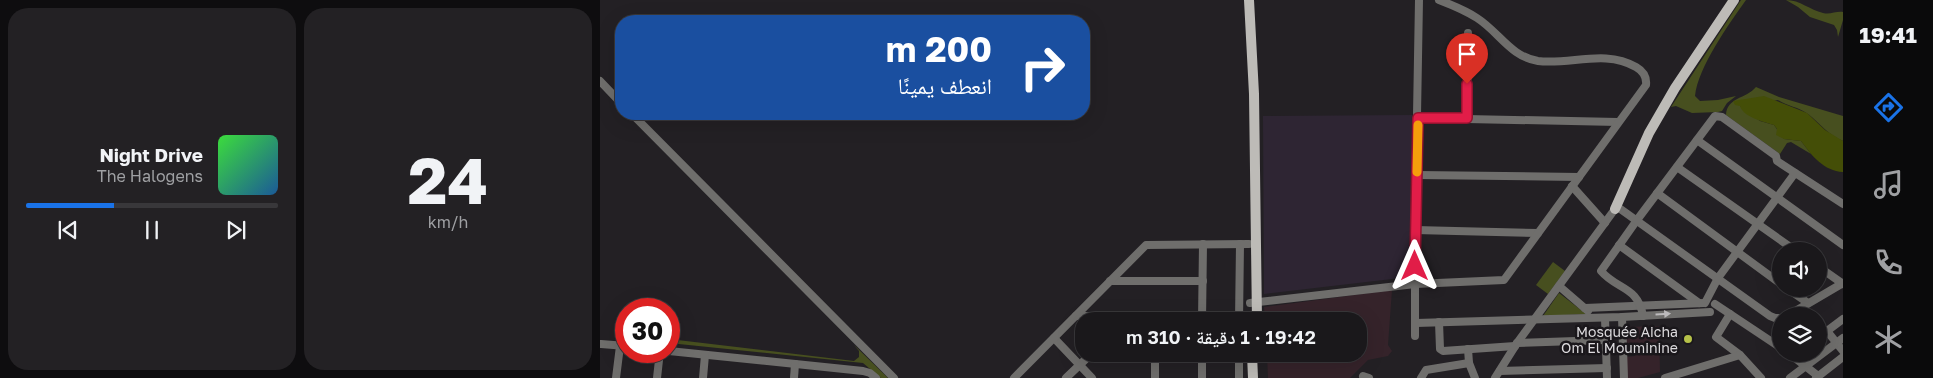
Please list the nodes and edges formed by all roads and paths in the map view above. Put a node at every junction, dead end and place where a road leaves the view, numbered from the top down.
1 (1243, 0) edge
2 (1249, 0) edge
3 (1419, 0) edge
4 (1439, 0) edge
5 (1734, 0) edge
6 (1468, 33) dead end
7 (600, 81) edge
8 (615, 97) edge
9 (1418, 118) junction
10 (1467, 118) junction
11 (638, 120) edge
12 (1618, 122) junction
13 (1697, 140) junction
14 (1677, 167) junction
15 (1795, 173) junction
16 (1417, 176) junction
17 (1579, 177) junction
18 (1572, 186) junction
19 (1657, 193) junction
20 (1778, 198) junction
21 (1843, 204) edge
22 (1615, 209) junction
23 (1637, 220) junction
24 (1605, 223) junction
25 (1758, 225) junction
26 (1415, 230) junction
27 (1538, 233) junction
28 (1783, 242) edge
29 (1203, 244) junction
30 (1244, 244) junction
31 (1619, 245) junction
32 (1843, 246) edge
33 (1738, 252) junction
34 (1827, 272) edge
35 (1772, 277) edge
36 (1718, 278) junction
37 (1203, 280) junction
38 (1110, 281) junction
39 (1843, 283) edge
40 (1415, 284) junction
41 (1559, 286) junction
42 (1799, 297) edge
43 (1253, 302) junction
44 (1703, 303) junction
45 (1808, 303) junction
46 (1715, 304) junction
47 (1641, 306) junction
48 (1802, 307) edge
49 (1585, 308) junction
50 (1080, 312) edge
51 (1202, 312) edge
52 (1239, 312) edge
53 (1253, 312) edge
54 (1710, 312) junction
55 (1730, 314) junction
56 (1643, 316) junction
57 (1075, 317) edge
58 (1622, 317) junction
59 (1772, 317) edge
60 (1601, 318) junction
61 (1843, 319) edge
62 (1534, 321) junction
63 (1439, 322) junction
64 (1416, 323) junction
65 (1827, 331) joint
66 (1415, 336) dead end
67 (1054, 338) junction
68 (1606, 340) junction
69 (1840, 341) edge
70 (1772, 342) edge
71 (601, 344) edge
72 (615, 345) edge
73 (1516, 345) junction
74 (1468, 350) junction
75 (1843, 351) edge
76 (680, 352) edge
77 (705, 355) junction
78 (1740, 355) junction
79 (1843, 357) edge
80 (1083, 362) edge
81 (1155, 362) edge
82 (1202, 362) edge
83 (1239, 362) edge
84 (1252, 362) edge
85 (1259, 362) edge
86 (1802, 362) edge
87 (619, 363) edge
88 (659, 363) edge
89 (1469, 363) junction
90 (795, 364) junction
91 (1079, 365) junction
92 (1806, 366) junction
93 (1607, 368) junction
94 (1500, 371) junction
95 (1547, 374) edge
96 (1817, 377) edge
97 (616, 378) edge
98 (657, 378) edge
99 (703, 378) edge
100 (794, 378) edge
101 (876, 378) edge
102 (894, 378) edge
103 (1014, 378) edge
104 (1066, 378) edge
105 (1092, 378) edge
106 (1155, 378) edge
107 (1202, 378) edge
108 (1239, 378) edge
109 (1253, 378) edge
110 (1260, 378) edge
111 (1420, 378) edge
112 (1475, 378) edge
113 (1495, 378) edge
114 (1607, 378) edge
115 (1624, 378) edge
116 (1665, 378) edge
117 (1761, 378) edge
118 (1790, 378) edge

1 - 30 main road
2 - 43 main road
3 - 9 street
4 - 12 street
5 - 22 main road
6 - 10 street
7 - 8 street
9 - 10 street
9 - 16 street
10 - 12 street
11 - 102 street
12 - 17 street
13 - 14 street
13 - 15 street
13 - 20 street
14 - 19 street
14 - 25 street
15 - 20 street
15 - 21 street
16 - 17 street
16 - 26 street
17 - 18 street
18 - 24 street
18 - 27 street
19 - 23 street
19 - 33 street
20 - 25 street
20 - 32 street
22 - 23 street
22 - 24 street
23 - 31 street
23 - 36 street
24 - 41 street
25 - 28 street
25 - 33 street
26 - 27 street
26 - 40 street
27 - 40 street
29 - 30 street
29 - 37 street
29 - 38 street
30 - 43 main road
30 - 52 street
31 - 44 street
31 - 47 street
33 - 35 street
33 - 36 street
34 - 39 street
36 - 44 street
36 - 59 street
37 - 38 street
37 - 51 street
38 - 50 street
39 - 45 street
40 - 43 street
40 - 64 street
41 - 49 street
41 - 62 street
42 - 45 street
43 - 53 main road
44 - 46 street
44 - 47 street
44 - 54 street
45 - 48 street
46 - 54 street
46 - 55 street
47 - 49 street
47 - 56 street
49 - 60 street
56 -> 54 street
55 - 70 street
55 - 78 street
56 - 58 street
57 - 67 street
58 - 60 street
58 - 115 street
60 - 62 street
60 - 68 street
61 - 65 street
62 - 63 street
62 - 73 street
63 - 64 street
63 - 74 street
64 - 66 street
65 - 69 street
67 - 91 street
67 - 103 street
68 - 73 street
68 - 93 street
69 - 75 street
69 - 92 street
71 - 72 street
73 - 74 street
73 - 94 street
74 - 89 street
76 - 77 street
77 - 90 street
77 - 99 street
78 - 116 street
78 - 117 street
79 - 96 street
80 - 91 street
81 - 106 street
82 - 107 street
83 - 108 street
84 - 109 main road
85 - 110 main road
86 - 92 street
87 - 97 street
88 - 98 street
89 - 111 street
89 - 112 street
90 - 100 street
90 - 101 street
91 - 104 street
91 - 105 street
92 - 96 street
92 - 118 street
93 - 95 street
93 - 114 street
94 - 95 street
94 - 113 street

